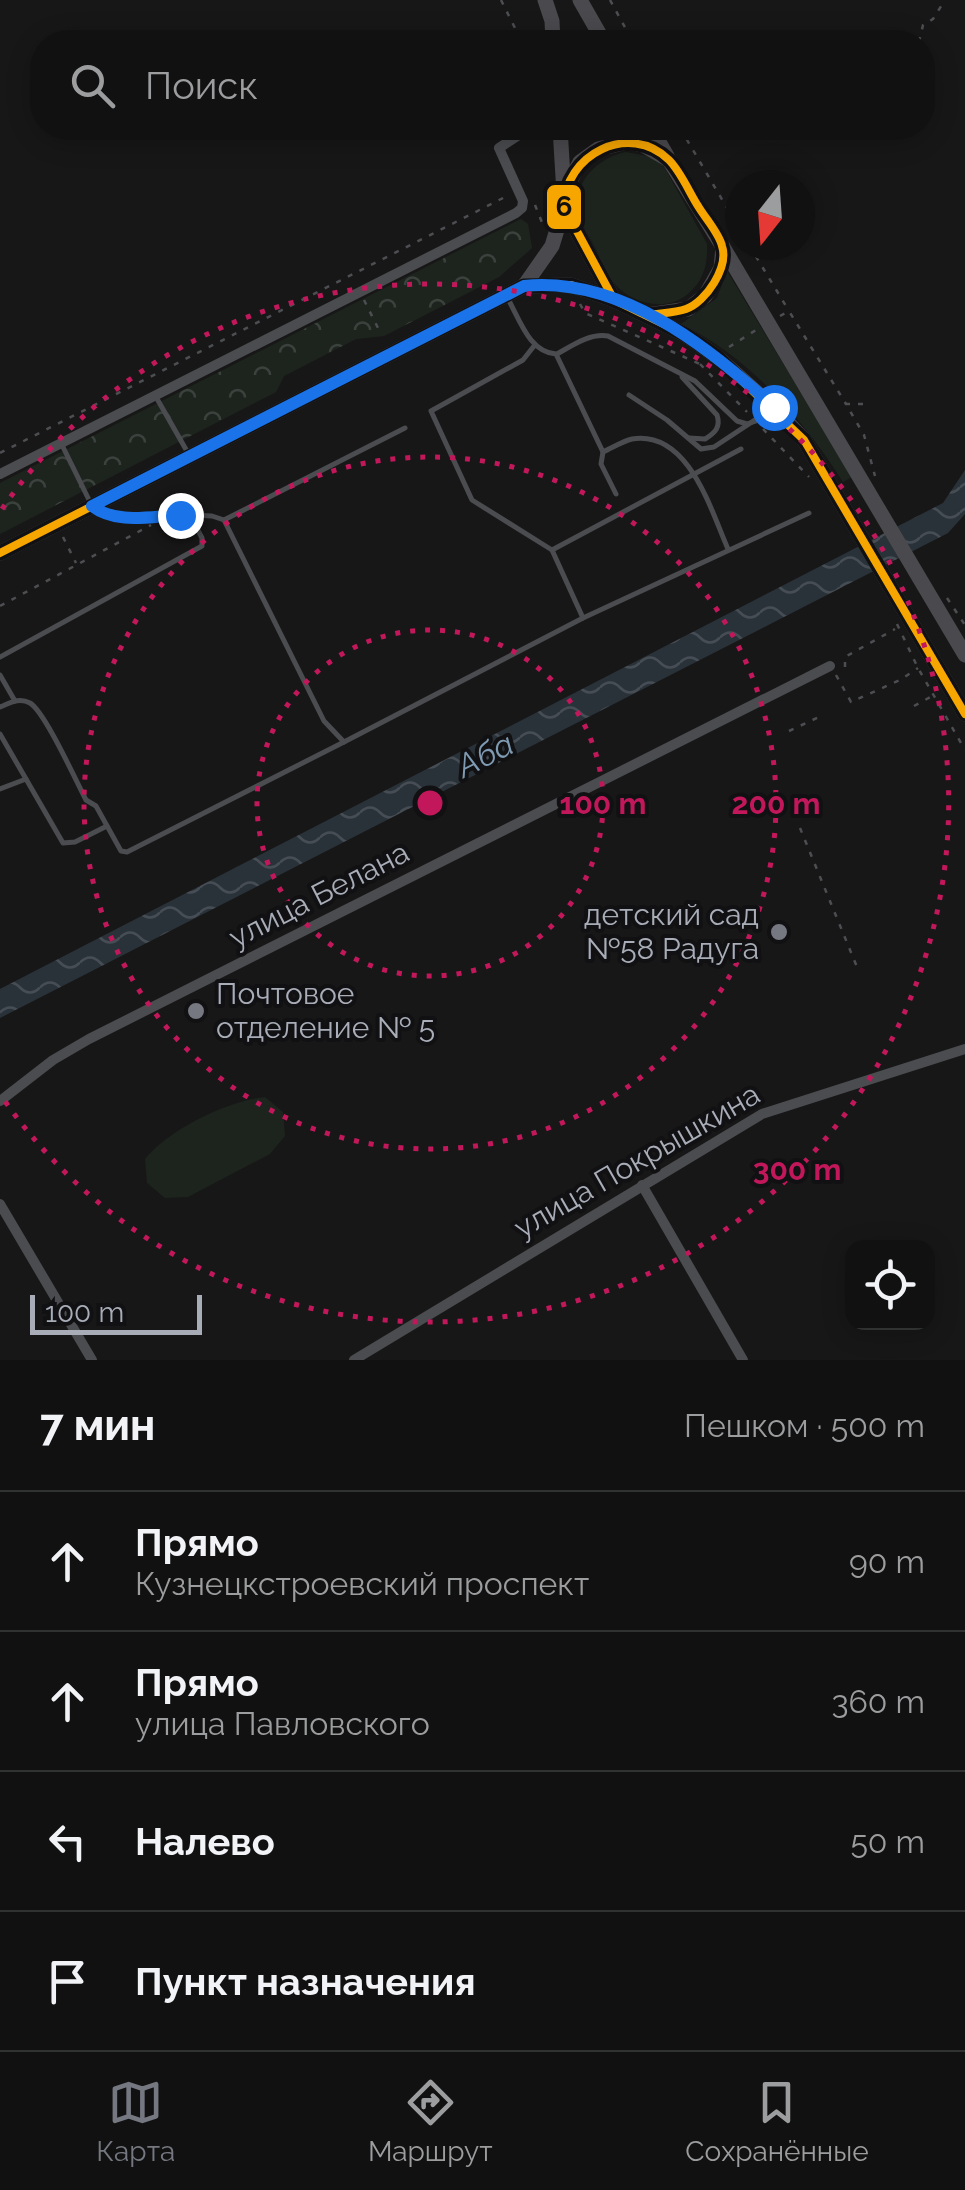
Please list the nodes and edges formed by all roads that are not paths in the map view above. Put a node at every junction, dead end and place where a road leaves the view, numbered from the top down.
1 (545, 0) edge
2 (580, 0) edge
3 (551, 30) edge
4 (597, 30) edge
5 (511, 140) edge
6 (561, 140) edge
7 (657, 140) edge
8 (668, 160) junction
9 (564, 200) junction
10 (722, 248) junction
11 (524, 286) junction
12 (506, 295) junction
13 (614, 300) junction
14 (648, 315) junction
15 (534, 346) junction
16 (556, 354) junction
17 (680, 375) junction
18 (155, 394) junction
19 (629, 395) dead end
20 (774, 407) junction
21 (756, 421) junction
22 (404, 428) dead end
23 (686, 437) junction
24 (61, 442) junction
25 (741, 449) dead end
26 (603, 452) junction
27 (190, 456) junction
28 (0, 474) edge
29 (695, 475) junction
30 (616, 494) dead end
31 (92, 506) junction
32 (809, 514) dead end
33 (190, 515) junction
34 (224, 520) junction
35 (728, 549) junction
36 (552, 550) junction
37 (0, 553) edge
38 (582, 618) junction
39 (965, 655) edge
40 (0, 657) edge
41 (830, 666) road end
42 (0, 675) edge
43 (15, 700) junction
44 (0, 708) edge
45 (965, 714) edge
46 (0, 734) edge
47 (344, 742) junction
48 (26, 780) junction
49 (0, 789) edge
50 (108, 826) junction
51 (965, 1049) edge
52 (0, 1101) edge
53 (642, 1185) junction
54 (0, 1204) edge
55 (92, 1360) edge
56 (354, 1360) edge
57 (743, 1360) edge

1 - 3 main road
2 - 4 main road
5 - 18 street
6 - 9 main road
7 - 8 main road
8 - 9 main road
8 - 10 main road
9 - 11 main road
9 - 13 main road
10 - 14 main road
10 - 39 main road
11 - 12 main road
11 - 13 main road
12 - 15 lane
12 - 27 main road
13 - 14 main road
14 - 20 main road
15 - 16 lane
15 - 36 lane
16 - 17 lane
16 - 26 lane
17 - 21 lane
17 - 23 lane
18 - 24 street
18 - 27 lane
19 - 23 lane
20 - 21 lane
20 - 45 main road
21 - 23 lane
22 - 34 lane
24 - 28 street
24 - 31 lane
25 - 29 lane
26 - 29 lane
26 - 30 lane
27 - 31 main road
29 - 35 lane
29 - 36 lane
31 - 33 lane
31 - 37 main road
32 - 35 lane
33 - 34 lane
33 - 40 lane
34 - 47 lane
35 - 38 lane
36 - 38 lane
38 - 47 lane
41 - 52 street, улица Белана
42 - 43 lane
43 - 44 lane
43 - 50 lane
46 - 48 lane
47 - 50 lane
48 - 49 lane
48 - 50 lane
51 - 53 street, улица Покрышкина
53 - 56 street, улица Покрышкина
53 - 57 street
54 - 55 street

